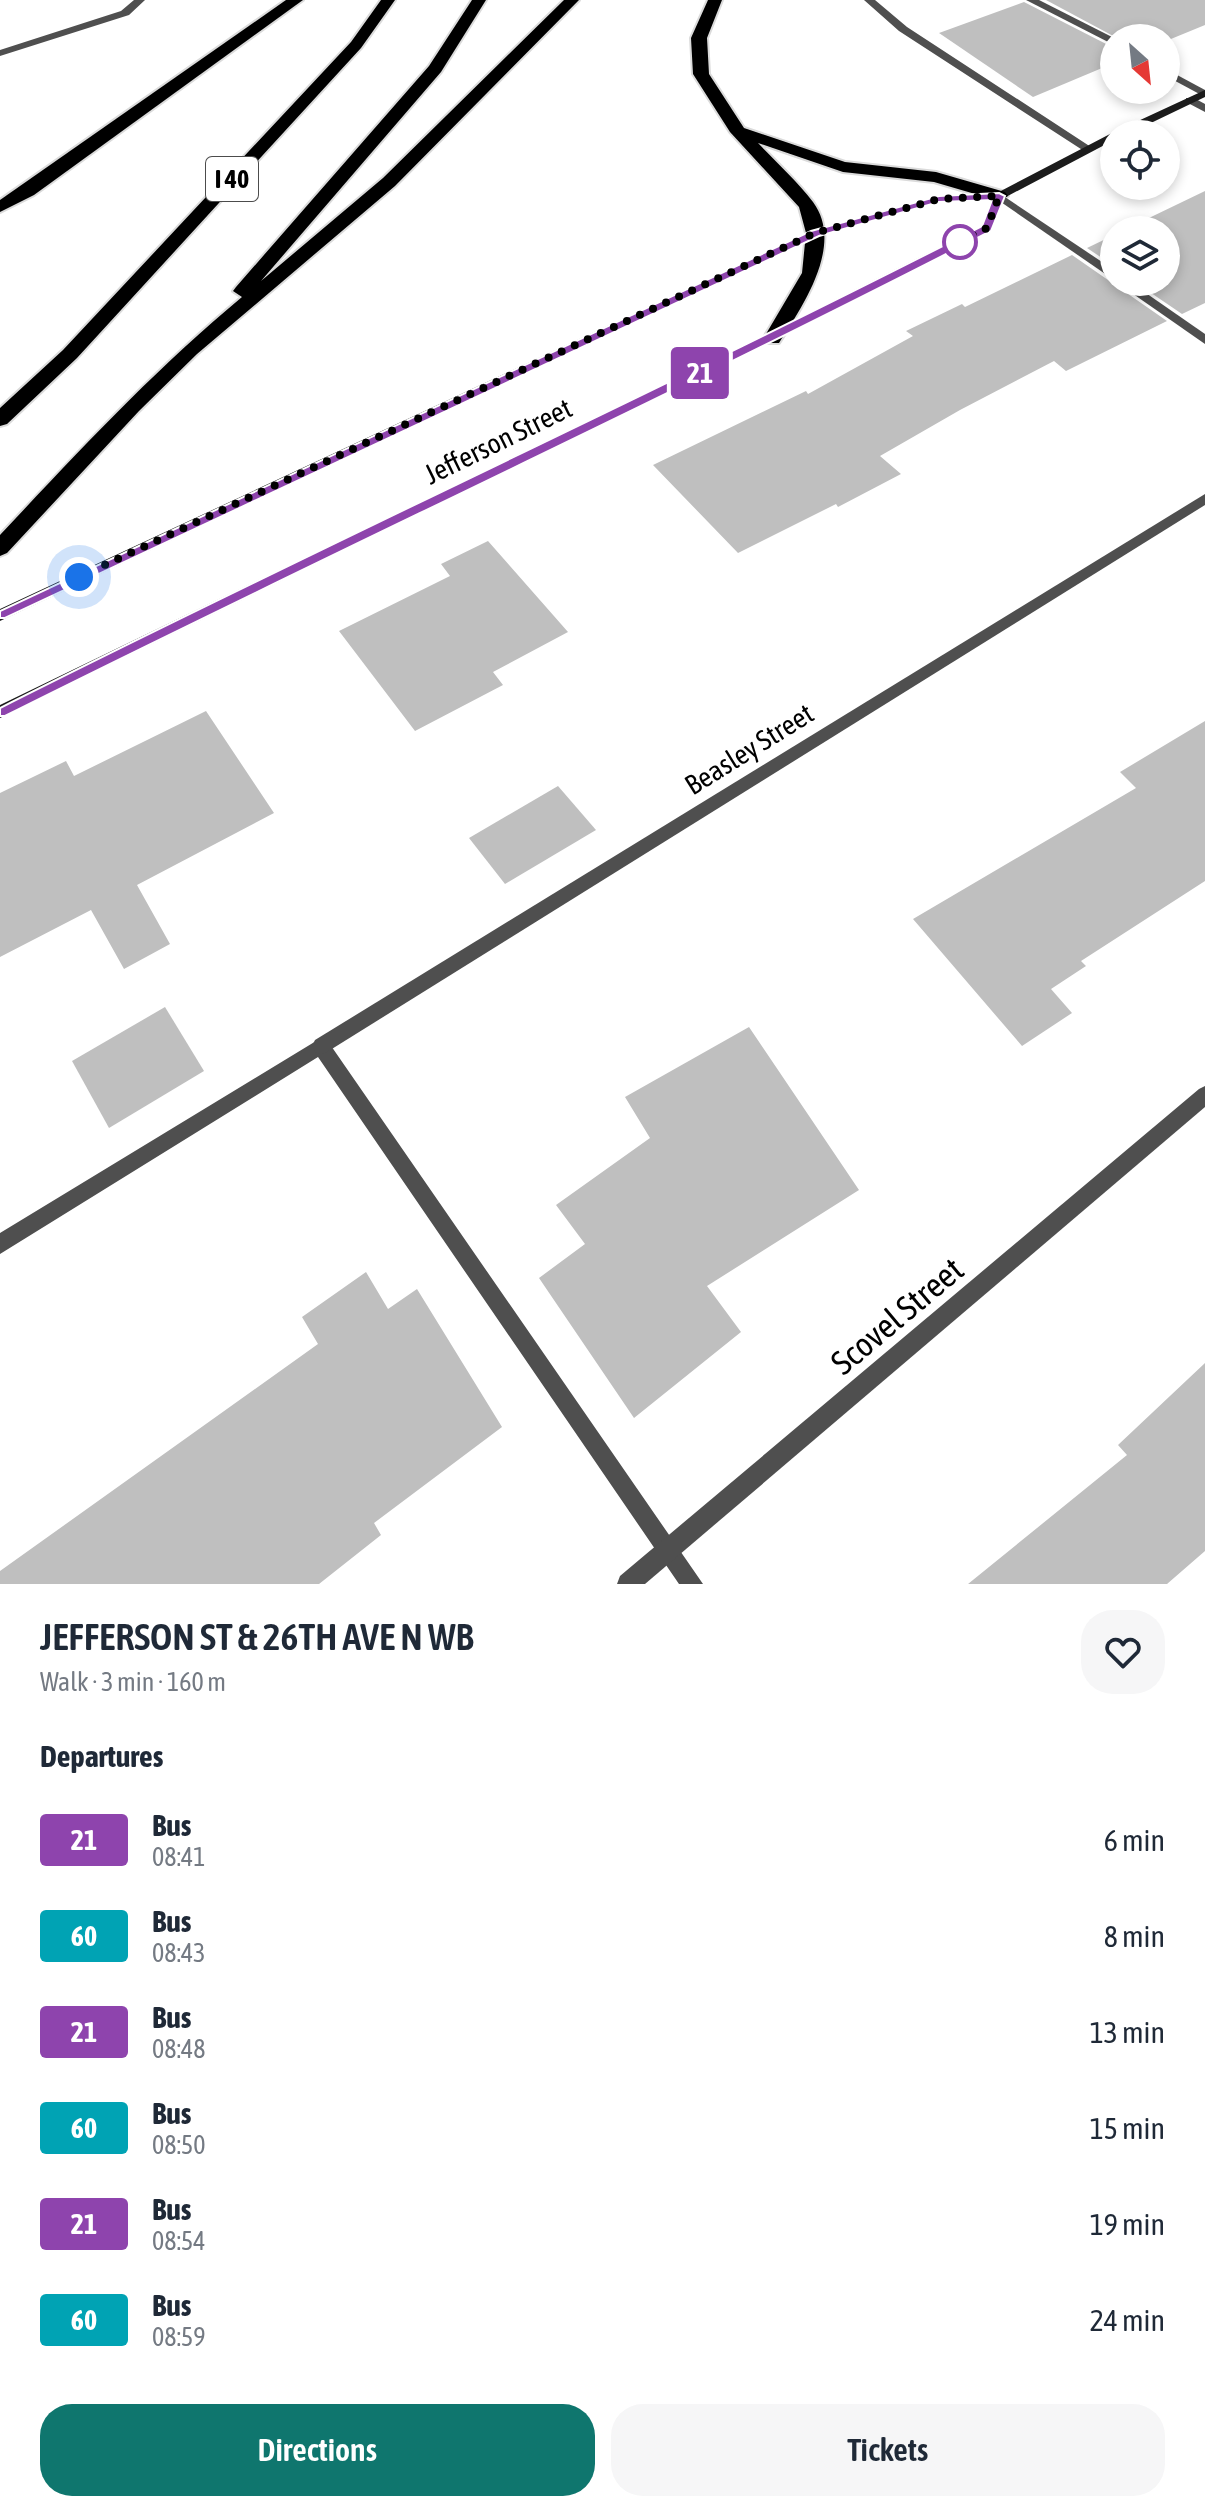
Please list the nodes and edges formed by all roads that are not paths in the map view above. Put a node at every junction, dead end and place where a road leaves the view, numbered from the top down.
1 (140, 0) edge
2 (296, 0) edge
3 (388, 0) edge
4 (479, 0) edge
5 (572, 0) edge
6 (715, 0) edge
7 (869, 0) edge
8 (1031, 0) edge
9 (1100, 35) edge
10 (0, 53) edge
11 (1180, 80) edge
12 (1204, 94) edge
13 (1190, 100) junction
14 (1205, 109) edge
15 (1148, 120) edge
16 (736, 129) junction
17 (1100, 143) edge
18 (1088, 149) junction
19 (999, 196) junction
20 (0, 207) edge
21 (815, 233) junction
22 (1100, 266) edge
23 (1142, 296) edge
24 (772, 339) junction
25 (1205, 340) edge
26 (190, 350) junction
27 (0, 419) edge
28 (1205, 499) edge
29 (0, 548) edge
30 (0, 615) edge
31 (0, 712) edge
32 (321, 1046) junction
33 (1205, 1095) edge
34 (0, 1244) edge
35 (670, 1549) junction
36 (628, 1584) edge
37 (692, 1584) edge

1 - 10 street
2 - 20 highway
3 - 27 highway, I 40
4 - 26 highway
5 - 26 highway
6 - 16 highway
7 - 18 street
8 - 9 street
11 - 12 street
12 - 13 main road, Jefferson Street
13 - 14 street
13 - 15 main road, Jefferson Street
16 - 19 highway
16 - 21 highway
17 - 18 main road, Jefferson Street
18 - 19 main road, Jefferson Street
19 - 21 main road, Jefferson Street
19 - 22 street
19 - 24 main road, Jefferson Street
21 - 24 highway
21 - 30 main road, Jefferson Street
23 - 25 street
24 - 31 main road, Jefferson Street
26 - 29 highway
28 - 32 street, Beasley Street
32 - 34 street, Beasley Street
32 - 35 street
33 - 35 street, Scovel Street
35 - 36 street, Scovel Street
35 - 37 street

